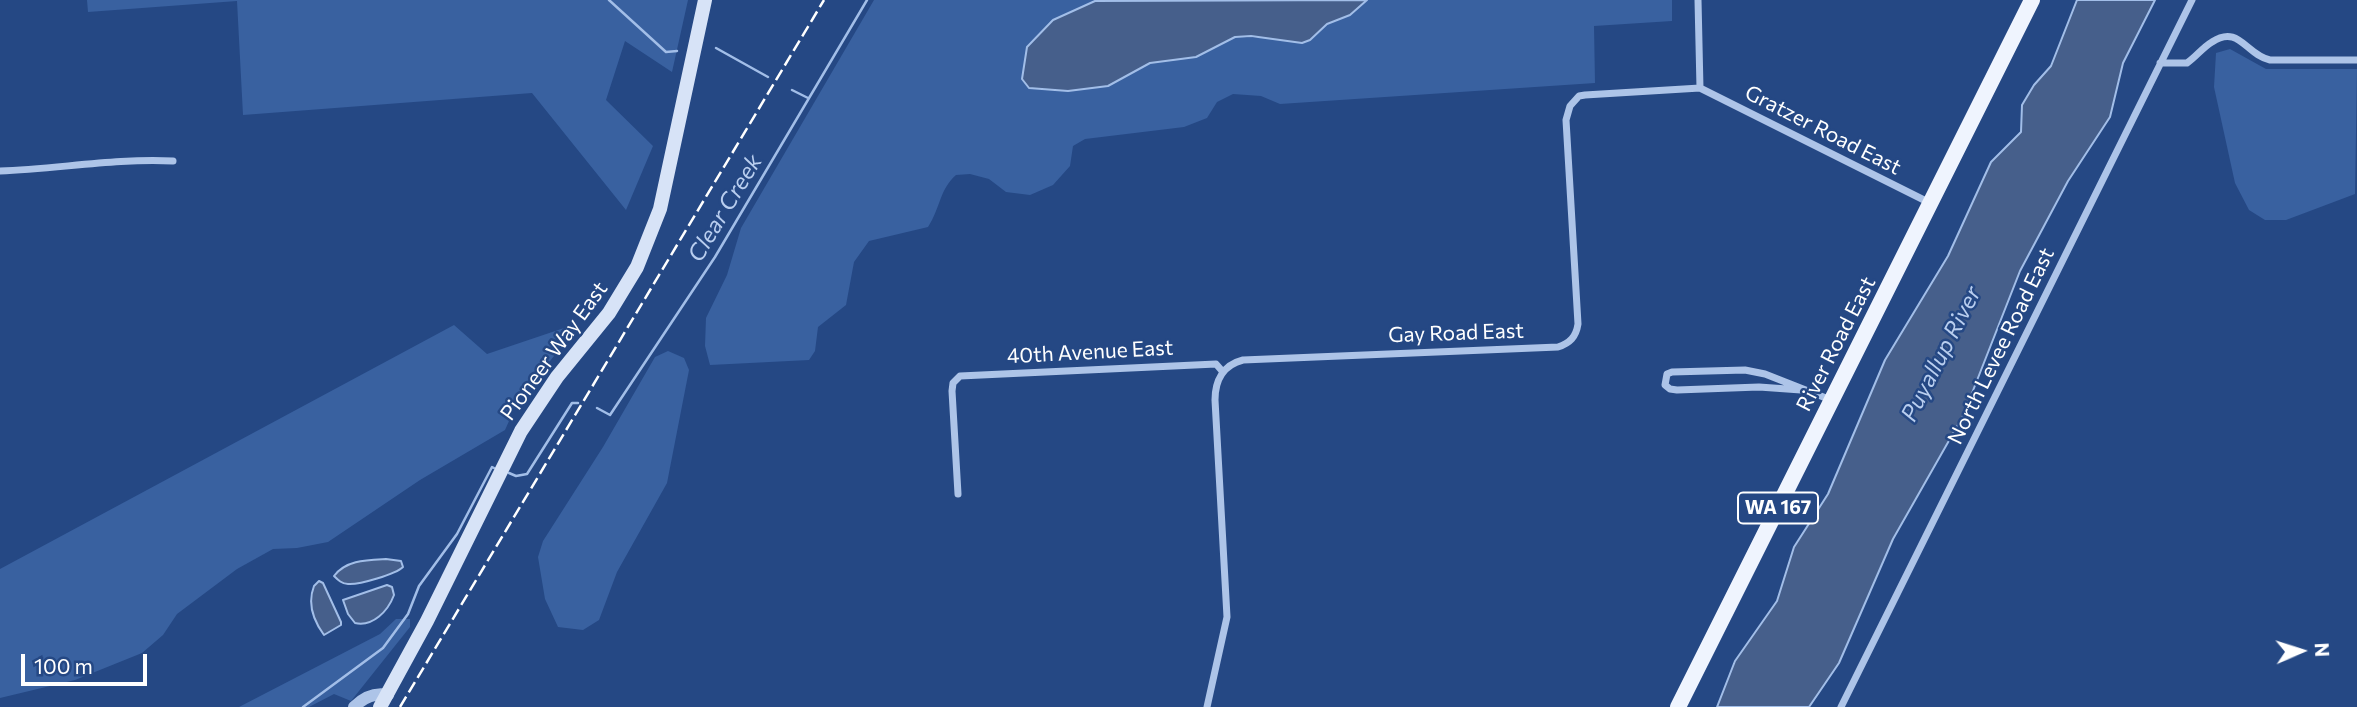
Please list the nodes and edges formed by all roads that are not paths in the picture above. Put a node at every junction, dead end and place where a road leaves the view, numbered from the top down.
1 (705, 0) edge
2 (1698, 0) edge
3 (2032, 0) edge
4 (2192, 0) edge
5 (2357, 60) edge
6 (2160, 63) junction
7 (1700, 88) junction
8 (173, 161) dead end
9 (0, 171) edge
10 (1930, 203) junction
11 (1223, 372) junction
12 (1801, 390) junction
13 (1832, 400) junction
14 (958, 494) dead end
15 (384, 701) edge
16 (354, 707) edge
17 (1207, 707) edge
18 (1678, 707) edge
19 (1841, 707) edge

1 - 15 main road, Pioneer Way East
2 - 7 street
3 - 10 main road, River Road East / WA 167
4 - 6 street, North Levee Road East
5 - 6 street
6 - 19 street, North Levee Road East
7 - 10 street, Gratzer Road East
7 - 11 street, Gay Road East
8 - 9 street
10 - 13 main road, River Road East / WA 167
11 - 14 street, 40th Avenue East
11 - 17 street
12 - 12 street
12 - 13 street
13 - 18 main road, River Road East / WA 167
15 - 16 street

